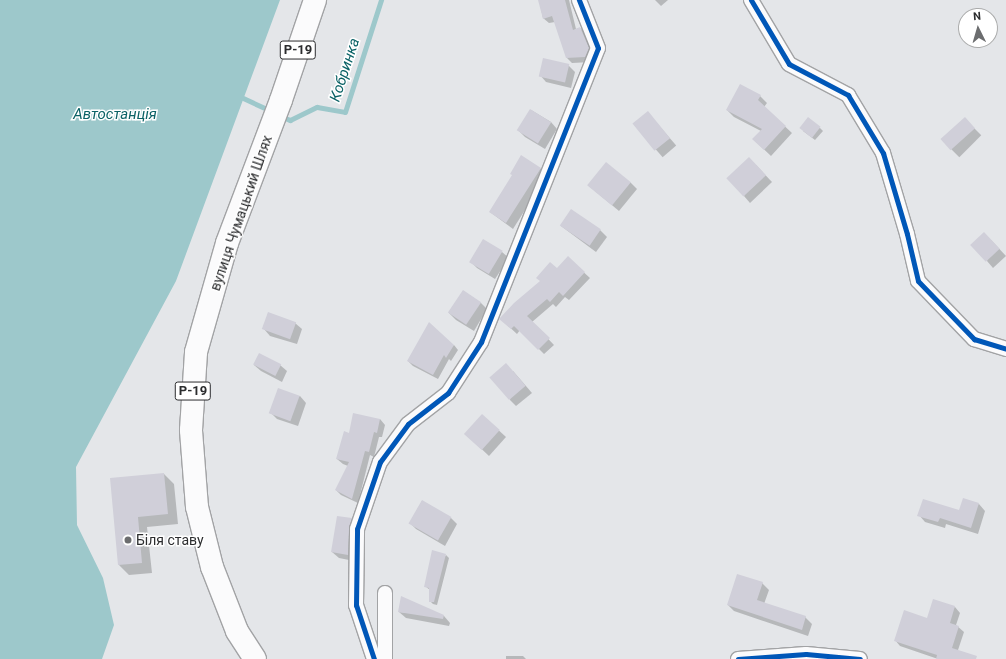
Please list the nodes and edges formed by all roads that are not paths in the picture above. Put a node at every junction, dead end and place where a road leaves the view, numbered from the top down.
1 (315, 0) edge
2 (579, 0) edge
3 (752, 0) edge
4 (1006, 349) edge
5 (385, 593) dead end
6 (255, 659) edge
7 (374, 659) edge
8 (385, 659) edge
9 (738, 659) edge
10 (860, 659) edge

1 - 6 main road, вулиця Чумацький Шлях / Р-19
2 - 7 street
3 - 4 street
5 - 8 street
9 - 10 street

